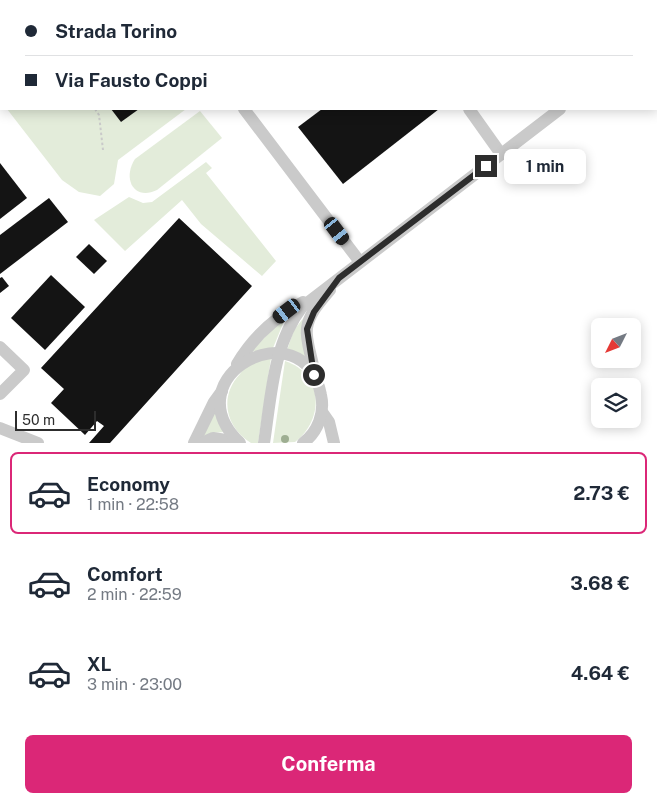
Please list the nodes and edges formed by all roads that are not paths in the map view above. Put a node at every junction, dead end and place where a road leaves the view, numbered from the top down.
1 (245, 110) edge
2 (470, 110) edge
3 (559, 110) edge
4 (501, 154) junction
5 (360, 262) junction
6 (339, 278) junction
7 (314, 296) junction
8 (0, 346) edge
9 (280, 353) junction
10 (234, 369) junction
11 (314, 375) junction
12 (222, 391) junction
13 (0, 394) edge
14 (322, 412) junction
15 (0, 428) edge
16 (38, 443) edge
17 (194, 443) edge
18 (202, 443) edge
19 (240, 443) edge
20 (264, 443) edge
21 (303, 443) edge
22 (334, 443) edge

1 - 5 street
2 - 4 street
3 - 4 street
4 - 5 street
5 - 6 street
6 - 7 street
6 - 11 street
7 - 9 street
7 - 10 street
8 - 13 street
9 - 10 street
9 - 11 street
9 - 20 street
10 - 12 street
11 - 14 street
12 - 17 street
12 - 19 street
14 - 21 street
14 - 22 street
15 - 16 street
18 - 19 street

